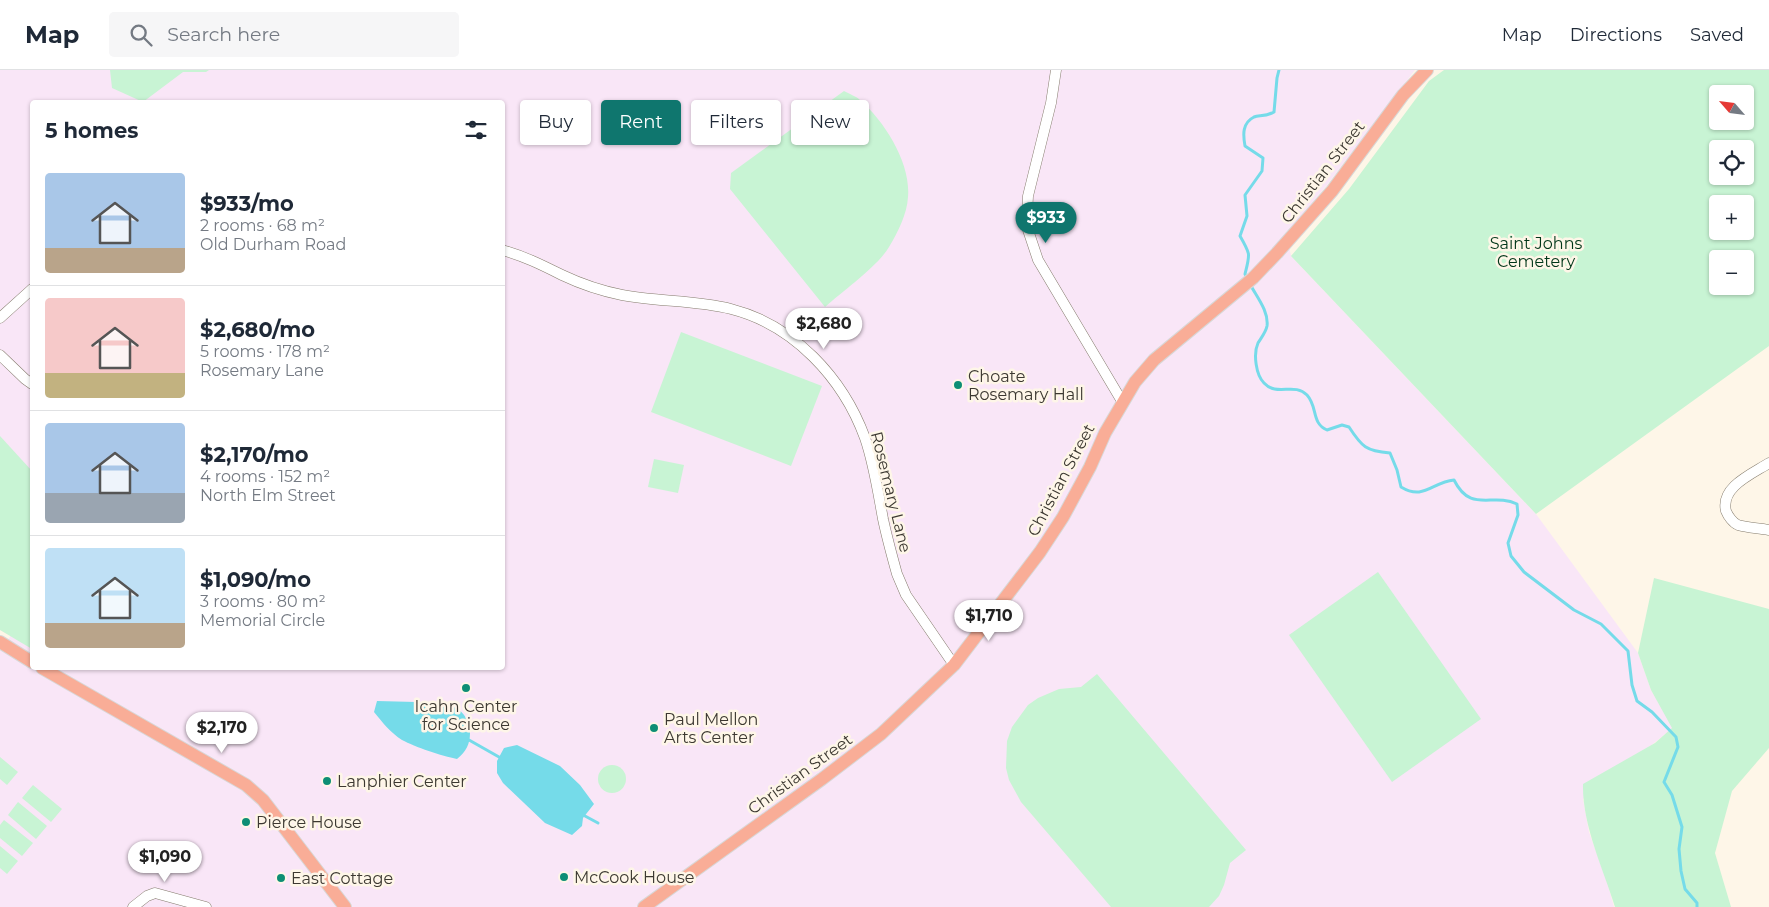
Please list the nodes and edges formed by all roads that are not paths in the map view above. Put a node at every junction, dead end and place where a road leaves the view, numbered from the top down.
1 (1056, 70) edge
2 (1427, 70) edge
3 (505, 251) edge
4 (30, 291) edge
5 (0, 318) edge
6 (0, 355) edge
7 (30, 383) edge
8 (1123, 402) junction
9 (1769, 463) edge
10 (1769, 530) edge
11 (0, 642) edge
12 (30, 661) edge
13 (954, 665) junction
14 (45, 670) edge
15 (133, 907) edge
16 (206, 907) edge
17 (345, 907) edge
18 (644, 907) edge

1 - 8 street
2 - 8 main road, Christian Street
3 - 13 street, Rosemary Lane
4 - 5 street
6 - 7 street
8 - 13 main road, Christian Street
9 - 10 street
11 - 12 main road
13 - 18 main road, Christian Street
14 - 17 main road
15 - 16 street

